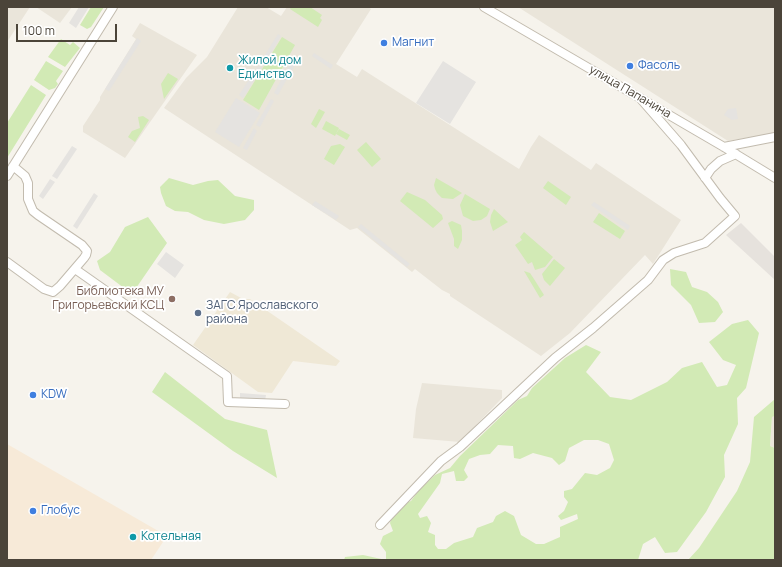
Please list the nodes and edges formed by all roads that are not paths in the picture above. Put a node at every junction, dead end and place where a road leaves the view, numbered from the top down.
1 (113, 7) edge
2 (484, 7) edge
3 (640, 98) junction
4 (775, 137) edge
5 (724, 146) junction
6 (736, 154) junction
7 (13, 166) junction
8 (7, 176) edge
9 (705, 178) junction
10 (775, 178) edge
11 (7, 262) edge
12 (75, 269) junction
13 (285, 404) dead end
14 (380, 525) dead end

1 - 7 street
2 - 3 street, улица Папанина
3 - 5 street, улица Папанина
3 - 9 street
4 - 5 street
5 - 6 street, улица Папанина
6 - 9 street
6 - 10 street, улица Папанина
7 - 8 street
7 - 12 street
9 - 14 street
11 - 12 street
12 - 13 street

